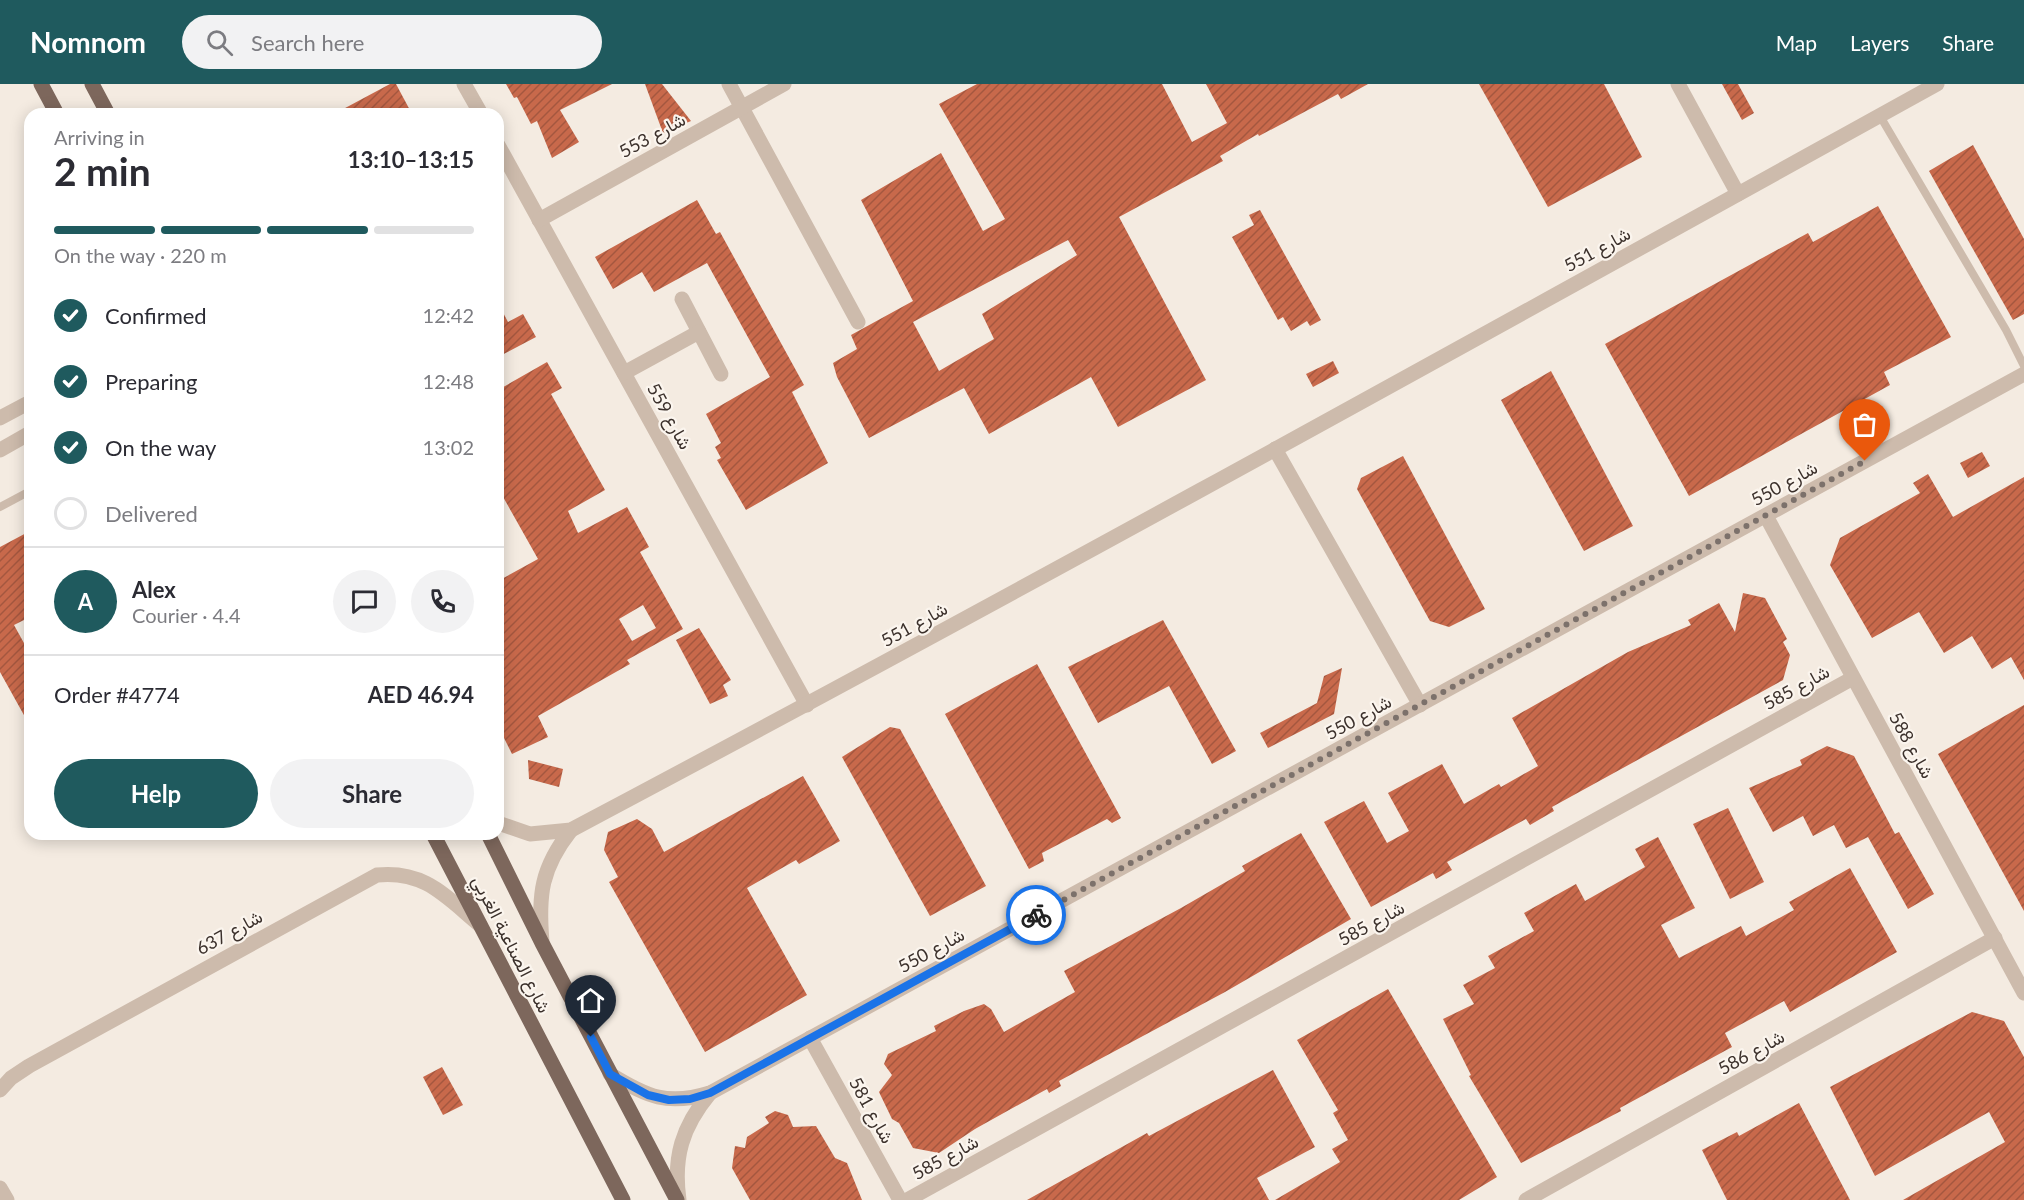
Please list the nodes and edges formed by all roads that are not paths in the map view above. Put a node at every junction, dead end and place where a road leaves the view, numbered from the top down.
1 (41, 84) edge
2 (93, 84) edge
3 (464, 84) edge
4 (729, 84) edge
5 (784, 84) edge
6 (1678, 84) edge
7 (1937, 84) edge
8 (54, 108) edge
9 (105, 108) edge
10 (478, 108) edge
11 (742, 108) junction
12 (1880, 116) junction
13 (504, 156) edge
14 (1738, 194) junction
15 (539, 219) junction
16 (682, 299) dead end
17 (858, 322) dead end
18 (699, 332) junction
19 (2024, 366) edge
20 (624, 373) junction
21 (721, 374) dead end
22 (2024, 374) edge
23 (24, 405) edge
24 (0, 418) edge
25 (24, 436) edge
26 (1275, 449) junction
27 (0, 450) edge
28 (24, 494) edge
29 (0, 507) edge
30 (1766, 516) junction
31 (1853, 678) junction
32 (807, 705) junction
33 (1420, 705) junction
34 (504, 825) edge
35 (571, 830) junction
36 (436, 840) edge
37 (491, 840) edge
38 (480, 925) junction
39 (1995, 938) junction
40 (542, 943) junction
41 (2024, 993) edge
42 (810, 1038) junction
43 (610, 1074) junction
44 (0, 1090) edge
45 (710, 1093) junction
46 (0, 1188) edge
47 (7, 1200) edge
48 (623, 1200) edge
49 (678, 1200) edge
50 (900, 1200) edge
51 (907, 1200) edge
52 (1526, 1200) edge

1 - 8 main road
2 - 9 main road
3 - 10 street
4 - 11 street
5 - 11 street, شارع 553
6 - 14 street
7 - 12 street, شارع 551
11 - 15 street, شارع 553
11 - 17 street
12 - 14 street, شارع 551
12 - 19 lane
13 - 15 street, شارع 559
14 - 26 street, شارع 551
15 - 20 street, شارع 559
16 - 18 street
18 - 20 street
18 - 21 street
20 - 32 street, شارع 559
22 - 30 street, شارع 550
23 - 24 street
25 - 27 street
26 - 32 street, شارع 551
26 - 33 street
28 - 29 lane
30 - 31 street, شارع 588
30 - 33 street, شارع 550
31 - 39 street, شارع 588
31 - 51 street, شارع 585
32 - 35 street, شارع 551
33 - 42 street, شارع 550
34 - 35 street, شارع 551
35 - 40 street, شارع 551
36 - 38 main road, شارع الصناعية الغربي
37 - 40 main road, شارع الصناعية الغربي
38 - 44 street, شارع 637
38 - 48 main road, شارع الصناعية الغربي
39 - 41 street, شارع 588
39 - 52 street, شارع 586
40 - 43 main road, شارع الصناعية الغربي
42 - 45 street, شارع 550
42 - 50 street, شارع 581
43 - 45 street, شارع 550
43 - 49 main road, شارع الصناعية الغربي
45 - 49 street, شارع 550
46 - 47 street

